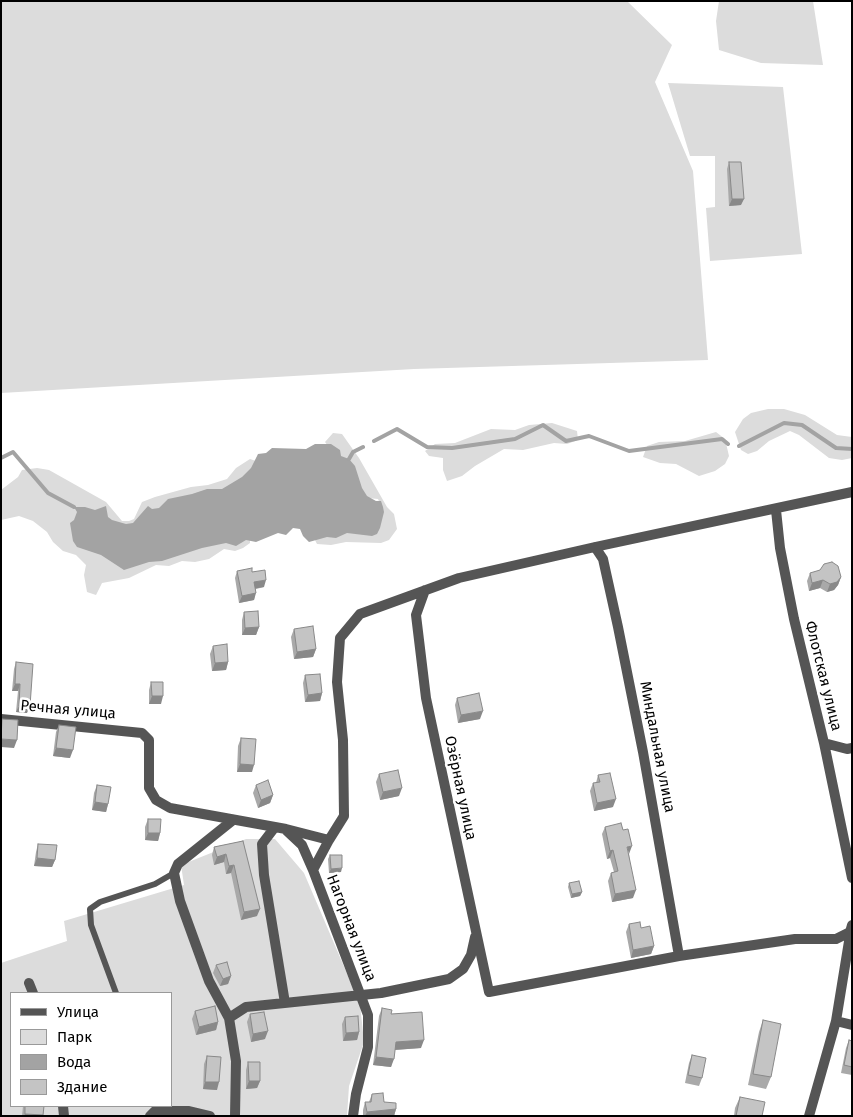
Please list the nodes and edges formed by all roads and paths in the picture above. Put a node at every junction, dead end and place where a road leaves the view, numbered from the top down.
1 (852, 492) edge
2 (776, 510) junction
3 (595, 547) junction
4 (425, 590) junction
5 (1, 719) edge
6 (824, 743) junction
7 (852, 748) edge
8 (233, 820) junction
9 (275, 827) junction
10 (286, 829) junction
11 (328, 840) junction
12 (313, 870) junction
13 (174, 873) junction
14 (852, 878) edge
15 (851, 928) edge
16 (476, 934) junction
17 (679, 956) junction
18 (116, 992) edge
19 (361, 996) junction
20 (285, 1003) junction
21 (229, 1018) junction
22 (836, 1021) junction
23 (852, 1025) edge
24 (153, 1111) edge
25 (210, 1116) edge
26 (235, 1116) edge
27 (353, 1116) edge
28 (809, 1116) edge

1 - 2 street
2 - 3 street
2 - 6 street, Флотская улица
3 - 4 street
3 - 17 street, Миндальная улица
4 - 11 street, Нагорная улица
4 - 16 street, Озёрная улица
5 - 8 street, Речная улица
6 - 7 street
6 - 14 street, Флотская улица
8 - 9 street
8 - 13 street
9 - 10 street
9 - 20 street
10 - 11 street
10 - 12 street
11 - 12 street, Нагорная улица
12 - 19 street, Нагорная улица
13 - 18 lane
13 - 21 street
15 - 17 street
15 - 22 street
16 - 17 street, Озёрная улица
16 - 19 street
19 - 20 street
19 - 27 street, Нагорная улица
20 - 21 street
21 - 26 street
22 - 23 street
22 - 28 street
24 - 25 street

